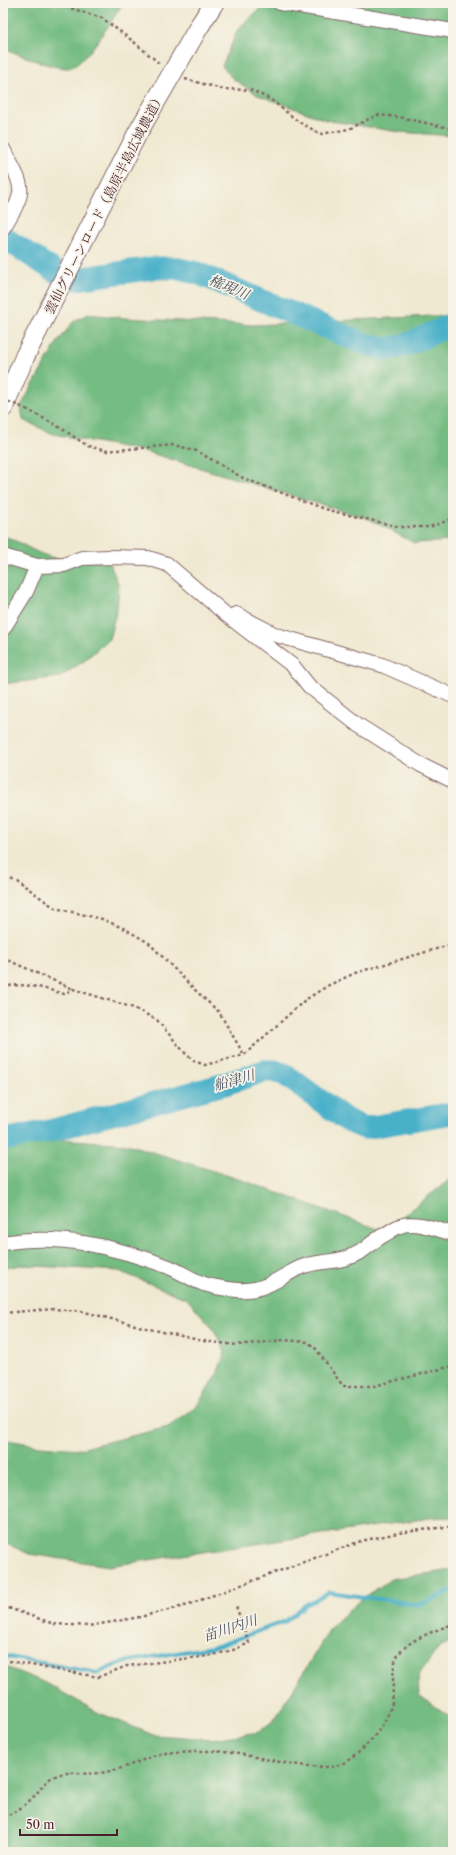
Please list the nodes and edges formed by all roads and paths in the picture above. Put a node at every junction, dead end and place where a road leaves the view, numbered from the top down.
1 (54, 3) edge
2 (214, 3) edge
3 (280, 3) edge
4 (453, 31) edge
5 (161, 65) dead end
6 (184, 78) dead end
7 (453, 129) edge
8 (3, 149) edge
9 (3, 228) edge
10 (3, 400) edge
11 (3, 408) edge
12 (453, 519) edge
13 (3, 556) edge
14 (37, 566) junction
15 (224, 613) junction
16 (3, 629) edge
17 (453, 696) edge
18 (453, 781) edge
19 (3, 876) edge
20 (453, 944) edge
21 (3, 958) edge
22 (3, 987) edge
23 (73, 989) junction
24 (244, 1055) junction
25 (453, 1234) edge
26 (3, 1244) edge
27 (3, 1313) edge
28 (453, 1366) edge
29 (453, 1526) edge
30 (3, 1606) edge
31 (236, 1606) dead end
32 (453, 1624) edge
33 (3, 1660) edge
34 (3, 1817) edge

1 - 5 path
2 - 11 street, 雲仙グリーンロード（島原半島広域農道）, bridge
3 - 4 street
6 - 7 path
8 - 9 street
10 - 12 path, bridge
13 - 14 street
14 - 15 street
14 - 16 street
15 - 17 street
15 - 18 street
19 - 24 path
20 - 24 path
21 - 23 path
22 - 23 path
23 - 24 path
25 - 26 street
27 - 28 path
29 - 30 path
31 - 33 path
32 - 34 path

